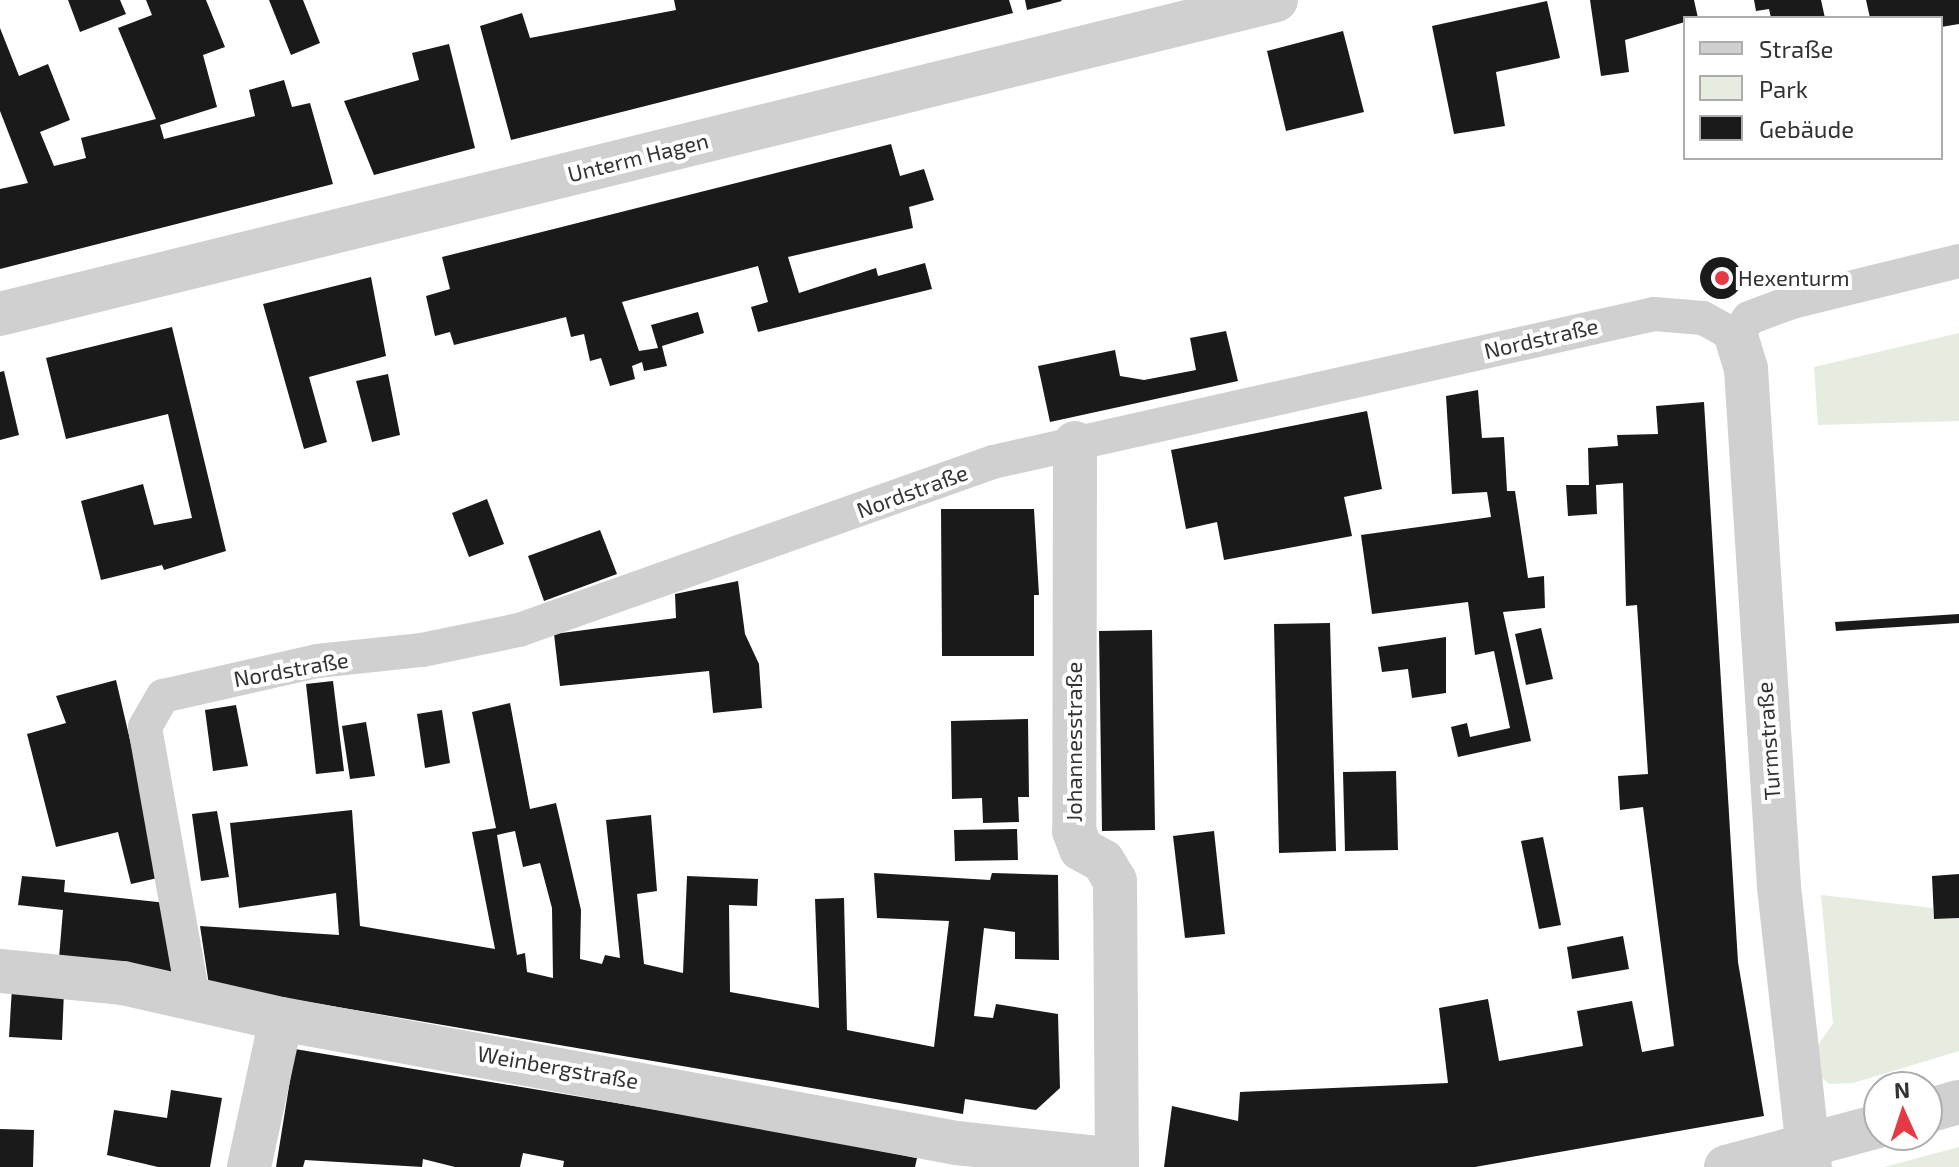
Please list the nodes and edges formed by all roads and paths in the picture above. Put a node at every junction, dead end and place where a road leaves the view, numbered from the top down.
1 (1276, 0) edge
2 (1959, 261) edge
3 (0, 314) edge
4 (1736, 336) junction
5 (1075, 443) junction
6 (0, 971) edge
7 (193, 997) junction
8 (281, 1019) junction
9 (1863, 1133) edge
10 (1808, 1156) edge
11 (1117, 1163) edge
12 (249, 1167) edge
13 (1726, 1167) edge

1 - 3 street, Unterm Hagen
2 - 4 lane
4 - 5 lane, Nordstraße
4 - 10 street, Turmstraße
5 - 7 lane, Nordstraße
5 - 11 street, Johannesstraße
6 - 7 street, Weinbergstraße
7 - 8 street, Weinbergstraße
8 - 11 street, Weinbergstraße
8 - 12 street
9 - 10 street
10 - 13 street

